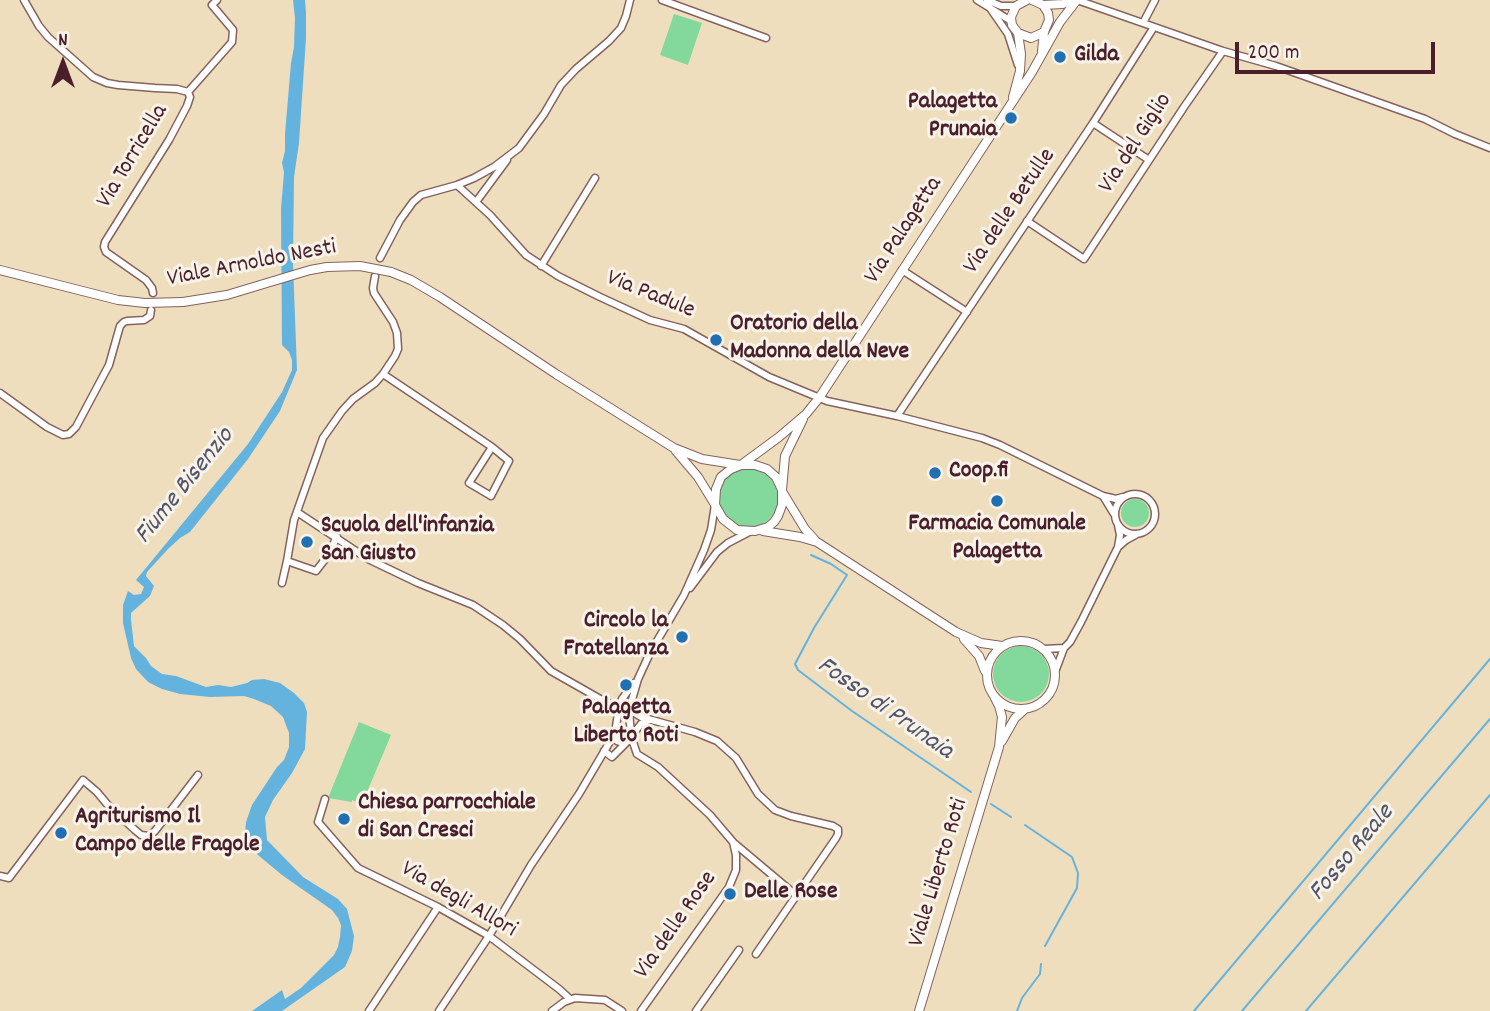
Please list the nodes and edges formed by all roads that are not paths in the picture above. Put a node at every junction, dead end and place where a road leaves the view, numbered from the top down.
1 (24, 0) edge
2 (217, 0) edge
3 (630, 0) edge
4 (662, 0) edge
5 (976, 0) edge
6 (987, 0) edge
7 (1155, 0) edge
8 (1024, 1) edge
9 (1075, 1) edge
10 (1043, 5) junction
11 (990, 8) junction
12 (1011, 21) junction
13 (1049, 23) junction
14 (1143, 23) junction
15 (1154, 27) junction
16 (1044, 32) junction
17 (1018, 33) junction
18 (766, 38) dead end
19 (1223, 51) junction
20 (1041, 56) junction
21 (1020, 71) junction
22 (188, 92) junction
23 (1011, 103) junction
24 (1093, 123) junction
25 (1490, 148) edge
26 (511, 156) junction
27 (1149, 160) junction
28 (595, 178) dead end
29 (457, 185) junction
30 (476, 202) junction
31 (1027, 221) junction
32 (380, 258) dead end
33 (541, 266) junction
34 (0, 270) edge
35 (902, 270) junction
36 (375, 276) dead end
37 (153, 293) dead end
38 (151, 310) dead end
39 (967, 312) junction
40 (383, 374) junction
41 (0, 393) edge
42 (819, 398) junction
43 (806, 414) junction
44 (898, 416) junction
45 (492, 447) junction
46 (674, 448) junction
47 (741, 465) junction
48 (782, 491) junction
49 (1103, 496) junction
50 (1125, 496) junction
51 (715, 505) junction
52 (297, 512) junction
53 (1116, 520) junction
54 (760, 530) junction
55 (749, 532) junction
56 (1137, 534) junction
57 (337, 537) junction
58 (817, 542) junction
59 (1118, 547) junction
60 (287, 561) junction
61 (282, 583) dead end
62 (684, 595) junction
63 (956, 632) junction
64 (1002, 646) junction
65 (1064, 648) junction
66 (1044, 649) junction
67 (1055, 672) junction
68 (986, 676) junction
69 (638, 678) junction
70 (994, 696) junction
71 (619, 707) junction
72 (1026, 709) junction
73 (629, 710) junction
74 (651, 719) junction
75 (614, 735) junction
76 (631, 736) junction
77 (625, 744) junction
78 (999, 747) junction
79 (604, 751) junction
80 (198, 775) dead end
81 (324, 799) dead end
82 (733, 842) junction
83 (0, 876) edge
84 (797, 896) junction
85 (438, 907) junction
86 (489, 936) junction
87 (740, 950) dead end
88 (756, 954) dead end
89 (570, 999) junction
90 (369, 1011) edge
91 (439, 1011) edge
92 (552, 1011) edge
93 (622, 1011) edge
94 (641, 1011) edge
95 (696, 1011) edge
96 (919, 1011) edge

1 - 22 street, Via Torricella
2 - 22 street
3 - 26 street
4 - 18 street
5 - 11 street
6 - 8 street
7 - 14 street
8 - 10 street
8 - 12 street
9 - 10 street
9 - 13 street, Via Palagetta
9 - 14 street
9 - 20 street, Via Palagetta
10 - 13 street
11 - 12 street
11 - 21 street
12 - 17 street, Via Palagetta
13 - 16 street, Via Palagetta
14 - 15 street
15 - 19 street
15 - 24 street, Via delle Betulle
16 - 17 street
16 - 20 street, Via Palagetta
17 - 21 street, Via Palagetta
19 - 25 street
19 - 27 street, Via del Giglio
20 - 23 street, Via Palagetta
21 - 23 street, Via Palagetta
22 - 37 street, Via Torricella
23 - 35 street, Via Palagetta
24 - 27 street
24 - 31 street, Via delle Betulle
26 - 29 street
26 - 30 street
27 - 31 street, Via del Giglio
28 - 33 street
29 - 30 street, Via Padule
29 - 32 street
30 - 33 street, Via Padule
31 - 39 street, Via delle Betulle
33 - 42 street, Via Padule
34 - 46 street, Viale Arnoldo Nesti, bridge
35 - 39 street
35 - 42 street, Via Palagetta
36 - 40 street
38 - 41 street
39 - 44 street, Via delle Betulle
40 - 45 street
40 - 52 street
42 - 43 street, Via Palagetta
42 - 44 street, Via Padule
43 - 47 street, Via Palagetta
43 - 48 street, Via Palagetta
44 - 49 street, Via Padule
45 - 45 street
46 - 47 street, Viale Arnoldo Nesti
46 - 51 street, Viale Arnoldo Nesti
47 - 48 street
47 - 51 street, Via Palagetta
48 - 54 street, Via Palagetta
48 - 58 street
49 - 50 street
49 - 53 street
50 - 53 street
50 - 56 street
51 - 55 street
51 - 62 street, Via Palagetta
52 - 57 street
52 - 60 street
53 - 56 street
53 - 59 street
54 - 55 street, Via Palagetta
54 - 58 street
55 - 62 street, Via Palagetta
56 - 59 street
57 - 60 street
57 - 71 street
58 - 63 street
59 - 65 street
60 - 61 street
62 - 69 street, Via Palagetta
63 - 64 street
63 - 68 street
64 - 66 street
64 - 68 street
65 - 66 street
65 - 67 street
66 - 67 street
67 - 72 street
68 - 70 street
69 - 71 street, Via Palagetta
69 - 73 street, Via Palagetta
70 - 72 street
70 - 78 street, Viale Liberto Roti
71 - 73 street
71 - 75 street
72 - 78 street, Viale Liberto Roti
73 - 74 street
73 - 76 street
74 - 76 street
74 - 84 street
75 - 77 street
75 - 79 street
76 - 77 street
76 - 82 street
77 - 79 street
78 - 96 street, Viale Liberto Roti
79 - 86 street
80 - 83 street
81 - 85 street, Via degli Allori
82 - 84 street
82 - 94 street, Via delle Rose
84 - 88 street
85 - 86 street, Via degli Allori
85 - 90 street
86 - 89 street, Via degli Allori
86 - 91 street
87 - 95 street
89 - 92 street
89 - 93 street

